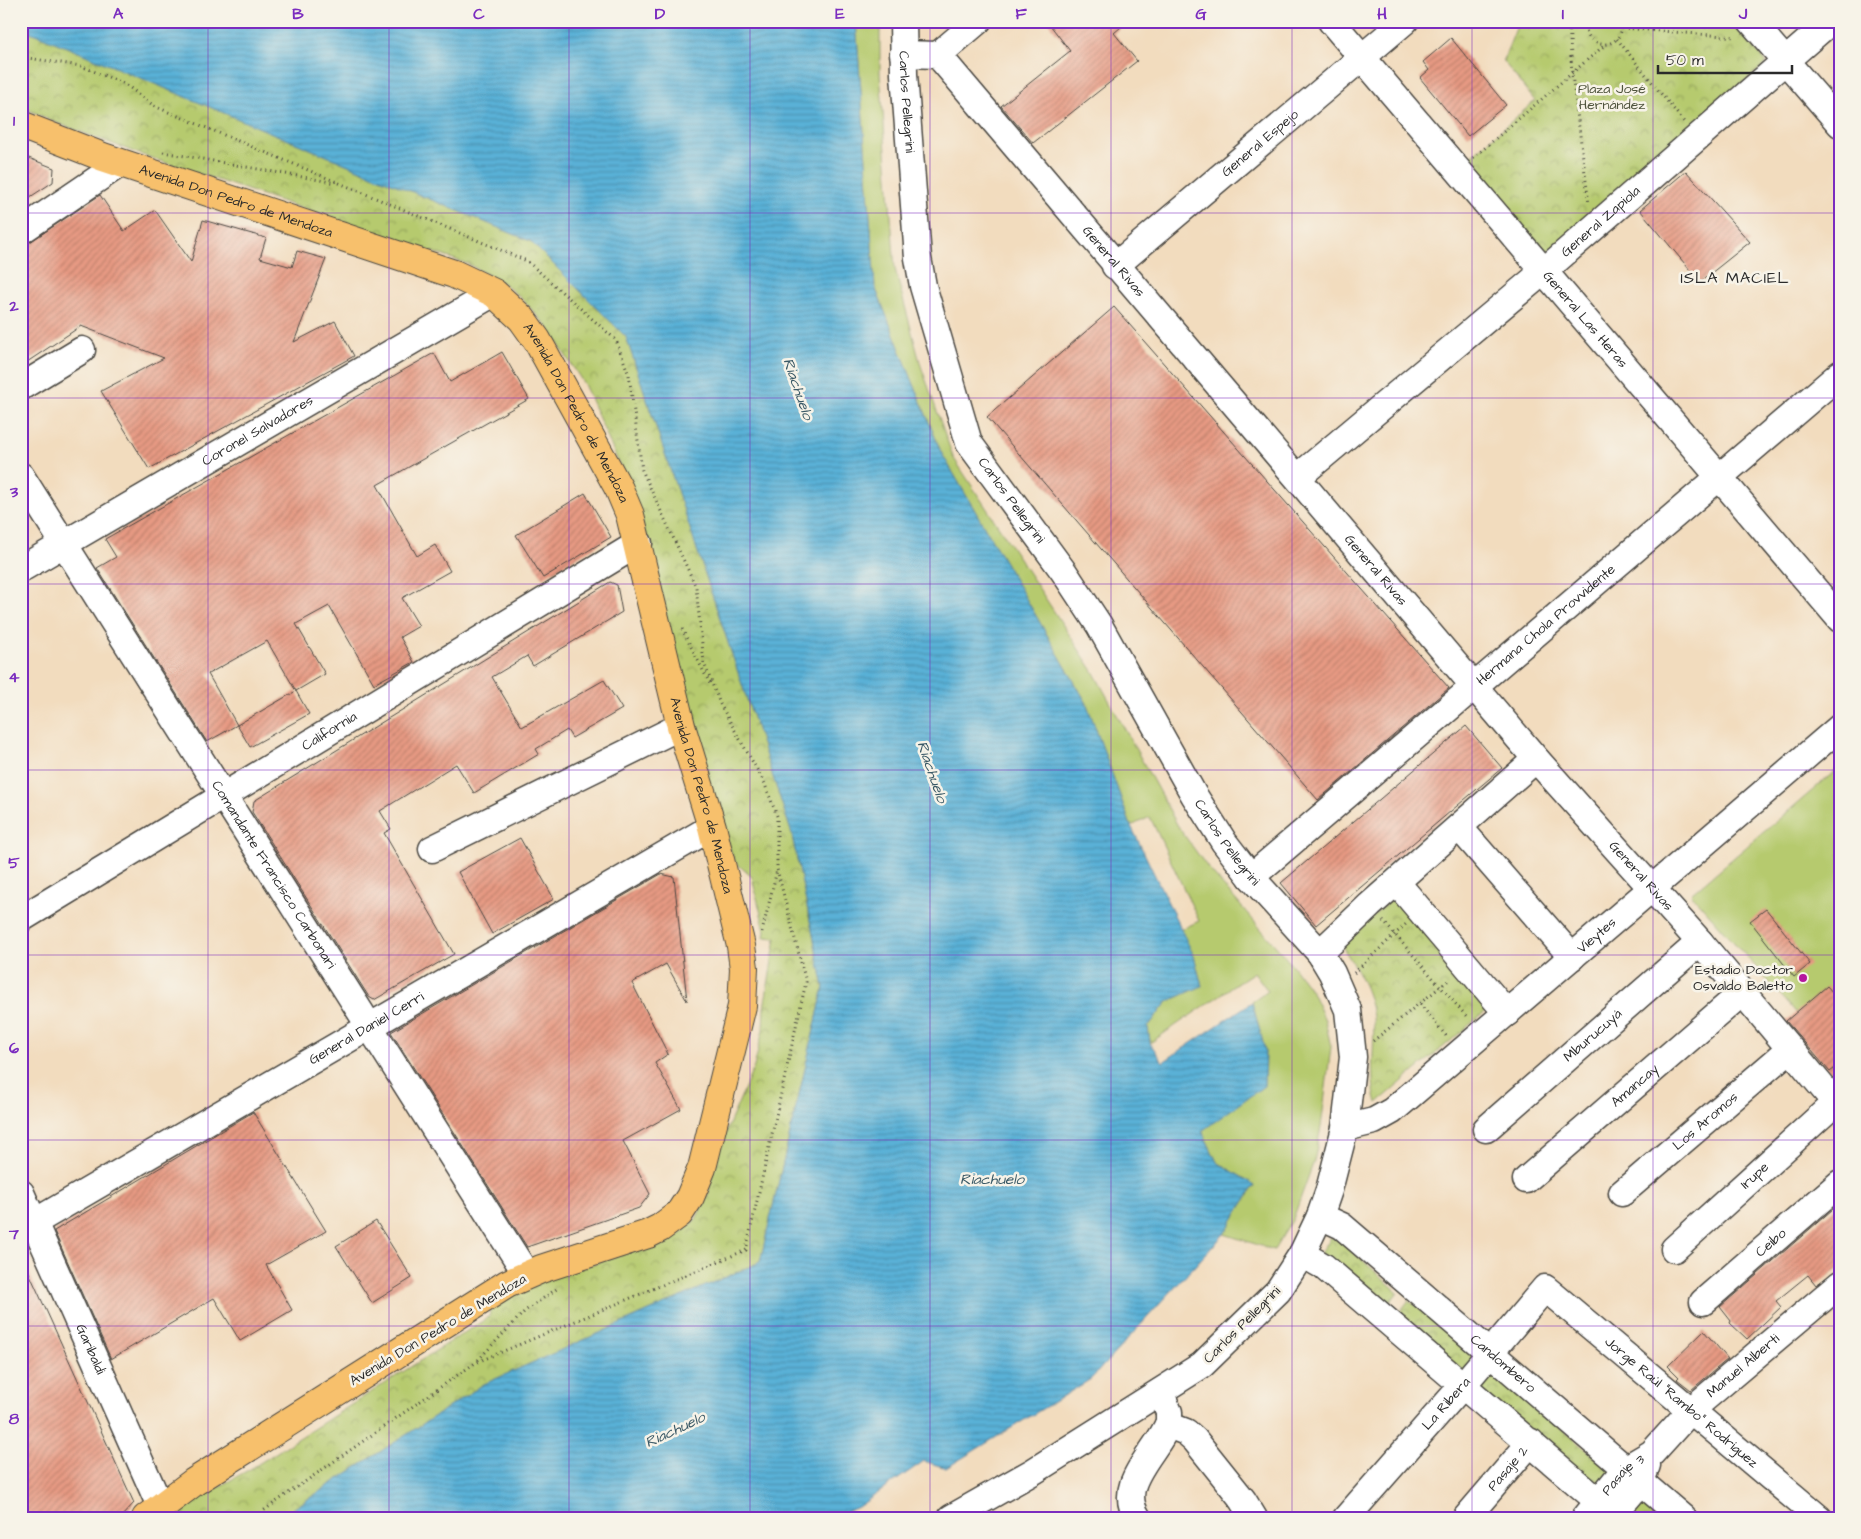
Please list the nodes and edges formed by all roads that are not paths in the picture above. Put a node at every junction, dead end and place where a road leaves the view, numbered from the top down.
1 (904, 21) edge
2 (978, 21) edge
3 (1331, 21) edge
4 (1405, 21) edge
5 (1831, 21) edge
6 (1758, 30) edge
7 (903, 54) junction
8 (938, 55) junction
9 (1363, 58) junction
10 (1785, 62) junction
11 (1840, 124) edge
12 (21, 125) edge
13 (121, 163) junction
14 (21, 231) edge
15 (1115, 266) junction
16 (1544, 271) junction
17 (494, 294) junction
18 (82, 350) dead end
19 (1840, 374) edge
20 (21, 387) edge
21 (21, 476) edge
22 (1298, 477) junction
23 (1720, 477) junction
24 (639, 543) junction
25 (65, 544) junction
26 (21, 569) edge
27 (1840, 619) edge
28 (1476, 686) junction
29 (681, 726) junction
30 (1840, 727) edge
31 (1536, 759) junction
32 (223, 797) junction
33 (712, 826) junction
34 (1459, 827) junction
35 (432, 849) dead end
36 (1251, 877) junction
37 (1397, 883) junction
38 (1651, 890) junction
39 (21, 919) edge
40 (1700, 942) junction
41 (1320, 953) junction
42 (1572, 957) junction
43 (1743, 992) junction
44 (1507, 1013) junction
45 (368, 1026) junction
46 (1790, 1049) junction
47 (1838, 1106) edge
48 (1345, 1128) junction
49 (1486, 1129) dead end
50 (1526, 1180) dead end
51 (1840, 1184) edge
52 (21, 1193) edge
53 (1622, 1193) dead end
54 (1320, 1216) junction
55 (28, 1227) edge
56 (1674, 1249) dead end
57 (1302, 1254) junction
58 (527, 1274) junction
59 (1840, 1284) edge
60 (1412, 1285) junction
61 (1545, 1288) joint
62 (1703, 1302) dead end
63 (1384, 1317) junction
64 (1490, 1353) junction
65 (1464, 1385) junction
66 (1160, 1392) junction
67 (1691, 1410) junction
68 (1168, 1425) junction
69 (1531, 1442) junction
70 (1652, 1453) joint
71 (1633, 1475) junction
72 (153, 1512) edge
73 (1605, 1514) edge
74 (1132, 1515) edge
75 (951, 1518) edge
76 (1254, 1518) edge
77 (1346, 1518) edge
78 (1466, 1518) edge
79 (1683, 1518) edge
80 (1818, 1518) edge

1 - 7 street, Carlos Pellegrini
2 - 8 street
3 - 9 street, General Las Heras
4 - 9 street, General Espejo
5 - 10 street, General Zapiola
6 - 10 street
7 - 8 street
7 - 36 street, Carlos Pellegrini
8 - 15 street, General Rivas
9 - 15 street, General Espejo
9 - 16 street, General Las Heras
10 - 11 street
10 - 16 street, General Zapiola
12 - 13 main road, Avenida Don Pedro de Mendoza
13 - 14 street
13 - 17 main road, Avenida Don Pedro de Mendoza
15 - 22 street, General Rivas
16 - 22 street, General Zapiola
16 - 23 street, General Las Heras
17 - 24 main road, Avenida Don Pedro de Mendoza
17 - 25 street, Coronel Salvadores
18 - 20 street
19 - 23 street, Hermana Chola Provvidente
21 - 25 street, Comandante Francisco Carbonari
22 - 28 street, General Rivas
23 - 27 street, General Las Heras
23 - 28 street, Hermana Chola Provvidente
24 - 29 main road, Avenida Don Pedro de Mendoza
24 - 32 street, California
25 - 26 street, Coronel Salvadores
25 - 32 street, Comandante Francisco Carbonari
28 - 31 street, General Rivas
28 - 36 street, Hermana Chola Provvidente
29 - 33 main road, Avenida Don Pedro de Mendoza
29 - 35 street
30 - 38 street, Vieytes
31 - 34 street
31 - 38 street, General Rivas
32 - 39 street, California
32 - 45 street, Comandante Francisco Carbonari
33 - 45 street, General Daniel Cerri
33 - 58 main road, Avenida Don Pedro de Mendoza
34 - 37 street
34 - 42 street
36 - 41 street, Carlos Pellegrini
37 - 41 street
37 - 44 street
38 - 40 street, General Rivas
38 - 42 street, Vieytes
40 - 43 street, General Rivas
40 - 49 street, Mburucuyá
41 - 48 street, Carlos Pellegrini
42 - 44 street, Vieytes
43 - 46 street, General Rivas
43 - 50 street, Amancay
44 - 48 street, Vieytes
45 - 55 street, General Daniel Cerri
45 - 58 street, Comandante Francisco Carbonari
46 - 47 street, General Rivas
46 - 53 street, Los Aromos
47 - 56 street, Irupe
48 - 54 street, Carlos Pellegrini
51 - 62 street, Ceibo
52 - 55 street, Garibaldi
54 - 57 street, Carlos Pellegrini
54 - 60 street, Candombero
55 - 72 street, Garibaldi
57 - 63 street
57 - 66 street, Carlos Pellegrini
58 - 72 main road, Avenida Don Pedro de Mendoza
59 - 67 street, Manuel Alberti
60 - 63 street
60 - 64 street, Candombero
61 - 64 street, La Ribera
61 - 67 street, Jorge Raúl "Rambo" Rodríguez
63 - 65 street
64 - 65 street, La Ribera
64 - 71 street, Candombero
65 - 69 street
65 - 77 street, La Ribera
66 - 68 street
66 - 75 street, Carlos Pellegrini
67 - 70 street, Manuel Alberti
67 - 80 street, Jorge Raúl "Rambo" Rodríguez
68 - 74 street
68 - 76 street
69 - 73 street
69 - 78 street, Pasaje 2
70 - 71 street, Pasaje 3
71 - 73 street, Pasaje 3
71 - 79 street, Candombero

